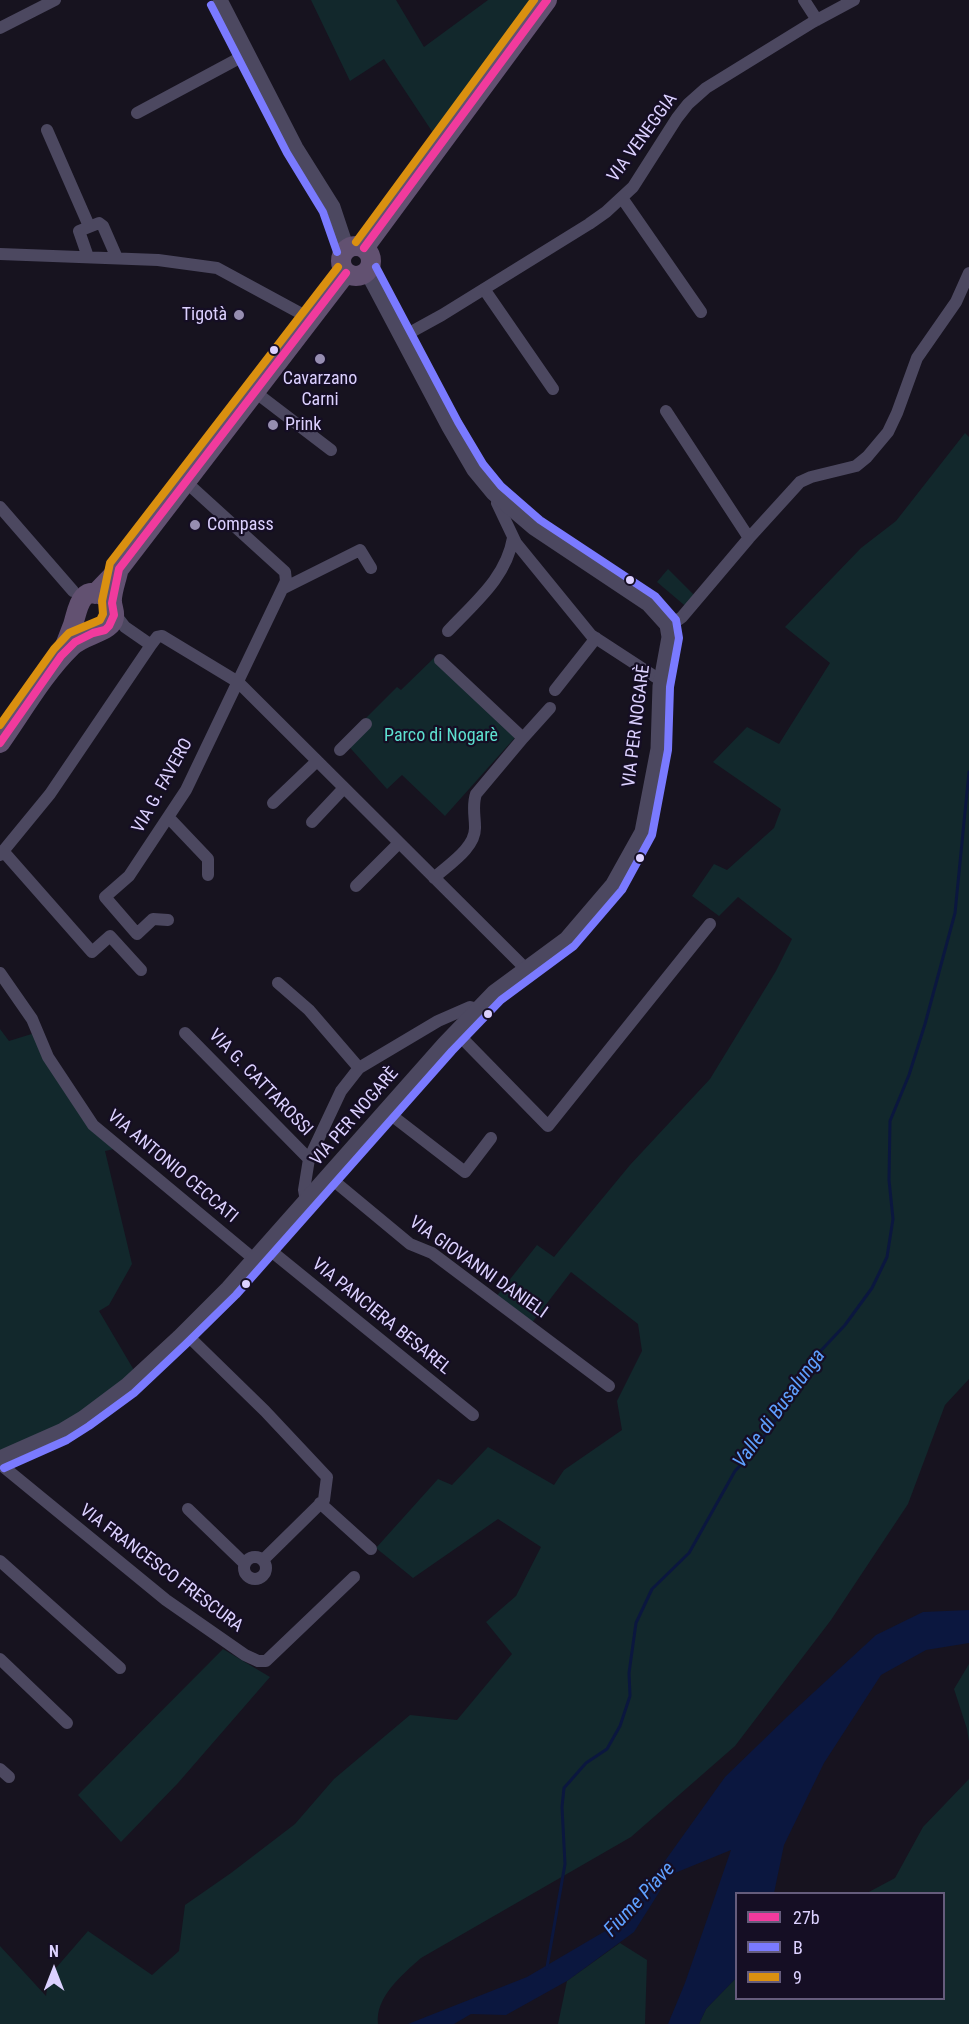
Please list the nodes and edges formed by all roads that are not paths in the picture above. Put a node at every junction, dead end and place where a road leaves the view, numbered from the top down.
1 (55, 0) edge
2 (220, 0) edge
3 (547, 0) edge
4 (804, 0) edge
5 (854, 0) edge
6 (817, 20) junction
7 (0, 28) edge
8 (247, 54) junction
9 (137, 113) dead end
10 (47, 130) dead end
11 (622, 198) junction
12 (89, 226) junction
13 (355, 248) junction
14 (0, 254) edge
15 (88, 257) junction
16 (117, 258) junction
17 (367, 272) junction
18 (346, 273) junction
19 (969, 273) edge
20 (484, 289) junction
21 (701, 312) dead end
22 (311, 319) junction
23 (402, 337) junction
24 (553, 390) dead end
25 (255, 392) junction
26 (666, 411) dead end
27 (331, 450) dead end
28 (186, 482) junction
29 (499, 499) junction
30 (0, 507) edge
31 (513, 538) junction
32 (749, 538) junction
33 (371, 568) dead end
34 (284, 588) junction
35 (73, 591) dead end
36 (75, 616) junction
37 (108, 616) junction
38 (668, 628) junction
39 (448, 631) dead end
40 (596, 638) junction
41 (151, 645) junction
42 (61, 656) junction
43 (440, 660) dead end
44 (660, 680) junction
45 (238, 682) junction
46 (555, 690) dead end
47 (550, 708) dead end
48 (366, 724) dead end
49 (524, 738) junction
50 (0, 743) edge
51 (340, 750) dead end
52 (317, 761) junction
53 (344, 788) junction
54 (273, 803) dead end
55 (169, 818) junction
56 (312, 822) dead end
57 (399, 843) junction
58 (2, 853) edge
59 (208, 874) dead end
60 (434, 878) junction
61 (356, 886) dead end
62 (168, 920) dead end
63 (710, 924) dead end
64 (526, 969) junction
65 (141, 970) dead end
66 (0, 973) edge
67 (278, 983) dead end
68 (478, 1009) junction
69 (456, 1032) junction
70 (185, 1033) dead end
71 (359, 1068) junction
72 (386, 1111) junction
73 (491, 1138) dead end
74 (309, 1159) junction
75 (328, 1176) junction
76 (306, 1201) junction
77 (265, 1246) junction
78 (254, 1258) junction
79 (184, 1332) junction
80 (609, 1386) dead end
81 (473, 1415) dead end
82 (0, 1458) edge
83 (0, 1464) edge
84 (320, 1503) junction
85 (188, 1509) dead end
86 (371, 1549) dead end
87 (263, 1560) junction
88 (0, 1561) edge
89 (245, 1564) junction
90 (354, 1577) dead end
91 (0, 1659) edge
92 (120, 1668) dead end
93 (67, 1723) dead end

1 - 7 street
2 - 8 street
3 - 13 main road
4 - 6 street
5 - 6 street, VIA VENEGGIA
6 - 11 street, VIA VENEGGIA
8 - 9 street
8 - 13 street
10 - 12 street
11 - 20 street, VIA VENEGGIA
11 - 21 street
12 - 15 street
12 - 16 street
13 - 17 main road
13 - 18 main road
14 - 15 street
15 - 16 street
16 - 22 street
17 - 18 main road
17 - 23 street
18 - 22 main road
19 - 32 street
20 - 23 street, VIA VENEGGIA
20 - 24 street
22 - 25 main road
23 - 29 street
25 - 27 street
25 - 28 main road
26 - 32 street
28 - 34 street
28 - 37 main road
29 - 31 street
29 - 38 street
30 - 35 street
31 - 39 street
31 - 40 street
32 - 38 street
33 - 34 street
34 - 45 street, VIA G. FAVERO
36 - 37 main road
36 - 37 main road
36 - 42 main road
37 - 41 street
37 - 42 main road
38 - 44 street, VIA PER NOGARÈ
40 - 44 street
40 - 46 street
41 - 45 street
41 - 58 street
42 - 50 main road
43 - 49 street
44 - 64 street, VIA PER NOGARÈ
45 - 52 street
45 - 55 street, VIA G. FAVERO
47 - 49 street
48 - 51 street
49 - 60 street
52 - 53 street
52 - 54 street
53 - 56 street
53 - 57 street
55 - 59 street
55 - 62 street, VIA G. FAVERO
57 - 60 street
57 - 61 street
58 - 65 street
60 - 64 street
63 - 69 street
64 - 68 street, VIA PER NOGARÈ
66 - 78 street, VIA ANTONIO CECCATI
67 - 71 street, VIA PER NOGARÈ
68 - 69 street, VIA PER NOGARÈ
68 - 71 street, VIA PER NOGARÈ
69 - 72 street, VIA PER NOGARÈ
70 - 74 street, VIA G. CATTAROSSI
71 - 74 street, VIA PER NOGARÈ
72 - 73 street
72 - 75 street, VIA PER NOGARÈ
74 - 76 street, VIA PER NOGARÈ
75 - 76 street, VIA PER NOGARÈ
75 - 80 street, VIA GIOVANNI DANIELI
76 - 77 street, VIA PER NOGARÈ
77 - 78 street, VIA PER NOGARÈ
77 - 81 street, VIA PANCIERA BESAREL
78 - 79 street, VIA PER NOGARÈ
79 - 82 street, VIA PER NOGARÈ
79 - 84 street
83 - 90 street, VIA FRANCESCO FRESCURA
84 - 86 street
84 - 87 street
85 - 89 street
87 - 89 street
87 - 89 street
88 - 92 street
91 - 93 street

